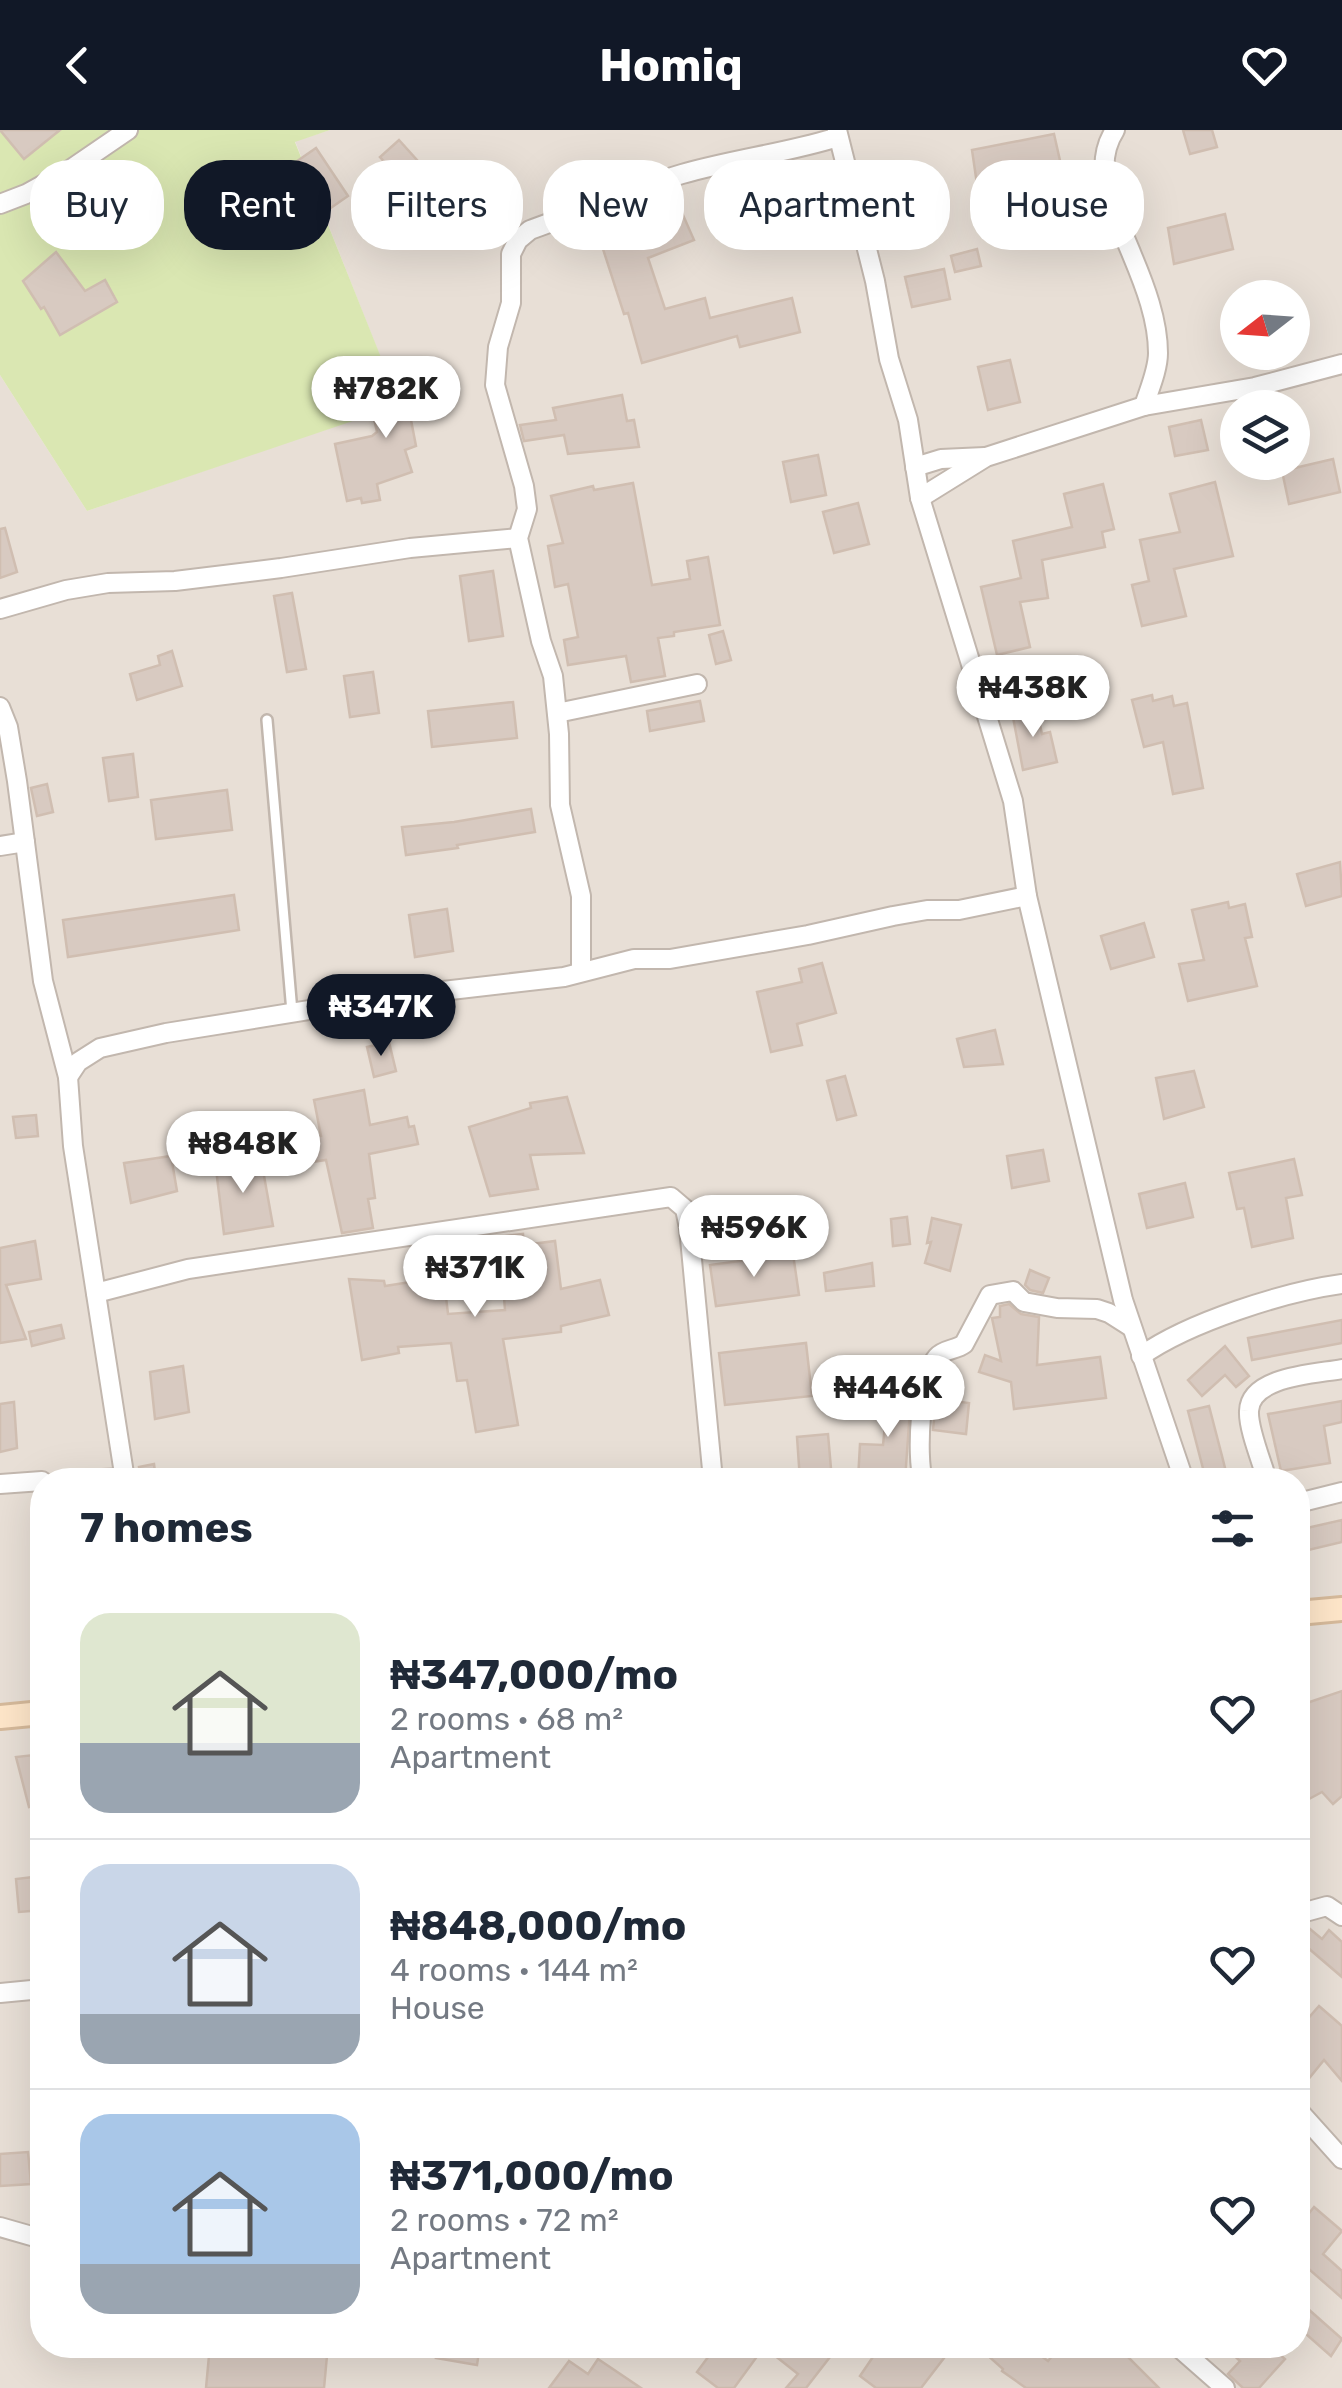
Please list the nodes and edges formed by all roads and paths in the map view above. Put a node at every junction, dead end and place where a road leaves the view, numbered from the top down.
1 (128, 130) edge
2 (1114, 130) edge
3 (838, 133) edge
4 (0, 204) edge
5 (1342, 364) edge
6 (1144, 406) junction
7 (986, 457) junction
8 (915, 467) junction
9 (920, 498) junction
10 (518, 538) junction
11 (0, 609) edge
12 (697, 684) dead end
13 (0, 707) edge
14 (557, 712) junction
15 (267, 720) dead end
16 (25, 842) junction
17 (0, 846) edge
18 (1027, 896) junction
19 (582, 972) junction
20 (292, 1012) junction
21 (68, 1077) junction
22 (1342, 1284) edge
23 (96, 1293) junction
24 (1131, 1327) junction
25 (1141, 1356) junction
26 (1342, 1369) edge
27 (123, 1468) edge
28 (711, 1468) edge
29 (922, 1468) edge
30 (1180, 1468) edge
31 (1264, 1468) edge
32 (30, 1482) edge
33 (0, 1484) edge
34 (1342, 1492) edge
35 (1310, 1499) edge
36 (1342, 1609) edge
37 (1310, 1612) edge
38 (30, 1714) edge
39 (0, 1717) edge
40 (1310, 1911) edge
41 (1342, 1916) edge
42 (30, 1990) edge
43 (0, 1992) edge
44 (1310, 2123) edge
45 (1342, 2158) edge
46 (0, 2227) edge
47 (30, 2235) edge
48 (1191, 2358) edge
49 (1225, 2388) edge

1 - 4 street
2 - 6 street
3 - 8 street
3 - 10 street
5 - 6 street
6 - 7 street
7 - 8 street
7 - 9 street
8 - 9 street
9 - 18 street
10 - 11 street
10 - 14 street
12 - 14 street
13 - 16 street
14 - 19 street
15 - 20 lane
16 - 17 street
16 - 21 street
18 - 19 street
18 - 24 street
19 - 20 street
20 - 21 street
21 - 23 street
22 - 25 street
23 - 27 street
23 - 28 street
24 - 25 street
24 - 29 street
25 - 30 street
26 - 31 street
32 - 33 street
34 - 35 street
36 - 37 main road
38 - 39 main road
40 - 41 street
42 - 43 street
44 - 45 street
46 - 47 street
48 - 49 street

